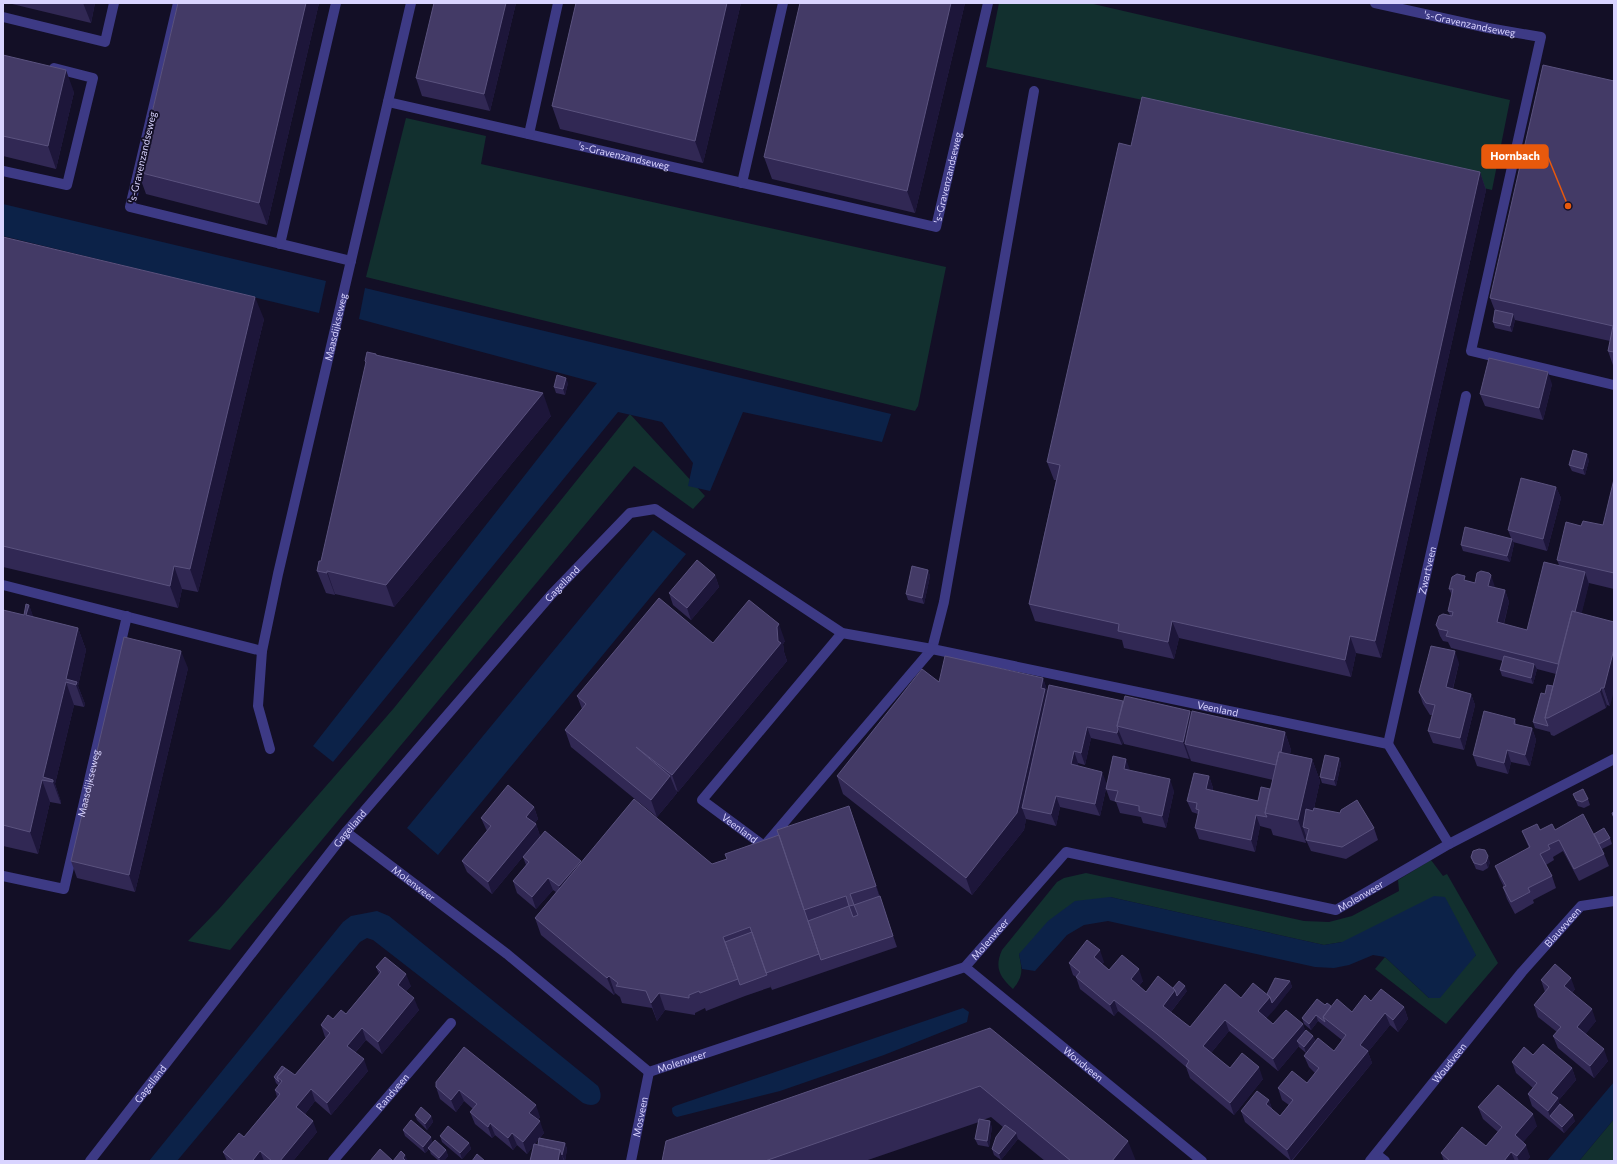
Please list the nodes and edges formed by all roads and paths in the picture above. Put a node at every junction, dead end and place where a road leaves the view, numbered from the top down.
1 (114, 3) edge
2 (178, 3) edge
3 (336, 3) edge
4 (411, 3) edge
5 (558, 3) edge
6 (784, 3) edge
7 (988, 3) edge
8 (1375, 3) edge
9 (3, 17) edge
10 (44, 66) edge
11 (1034, 91) dead end
12 (388, 102) junction
13 (529, 134) junction
14 (3, 171) edge
15 (742, 183) junction
16 (280, 244) junction
17 (351, 261) junction
18 (1614, 385) edge
19 (1466, 396) dead end
20 (630, 513) joint
21 (3, 585) edge
22 (127, 616) junction
23 (842, 633) junction
24 (932, 649) junction
25 (262, 651) junction
26 (1388, 744) junction
27 (270, 749) dead end
28 (1614, 759) edge
29 (346, 832) junction
30 (1449, 844) junction
31 (3, 876) edge
32 (1614, 901) edge
33 (965, 967) junction
34 (1522, 972) joint
35 (451, 1024) dead end
36 (649, 1072) junction
37 (1373, 1157) edge
38 (90, 1161) edge
39 (333, 1161) edge
40 (631, 1161) edge
41 (1202, 1161) edge
42 (1385, 1161) edge

1 - 9 street
2 - 16 street, 's-Gravenzandseweg
3 - 16 street
4 - 12 street, Maasdijkseweg
5 - 13 street
6 - 15 street
7 - 15 street, 's-Gravenzandseweg
8 - 18 street, 's-Gravenzandseweg
10 - 14 street
11 - 24 street
12 - 13 street, 's-Gravenzandseweg
12 - 17 street, Maasdijkseweg
13 - 15 street, 's-Gravenzandseweg
16 - 17 street, 's-Gravenzandseweg
17 - 25 street, Maasdijkseweg
19 - 26 street, Zwartveen
20 - 23 street, Veenland
20 - 29 street, Gagelland
21 - 22 street
22 - 25 street
22 - 31 street, Maasdijkseweg
23 - 24 street, Veenland
23 - 24 street, Veenland
24 - 26 street, Veenland
25 - 27 street, Maasdijkseweg
26 - 30 street
28 - 30 street, Molenweer
29 - 36 street, Molenweer
29 - 38 street, Gagelland
30 - 33 street, Molenweer
32 - 34 street, Blauwveen
33 - 36 street, Molenweer
33 - 41 street, Woudveen
34 - 37 street, Woudveen
35 - 39 street, Randveen
36 - 40 street, Mosveen
37 - 42 street, Woudveen

